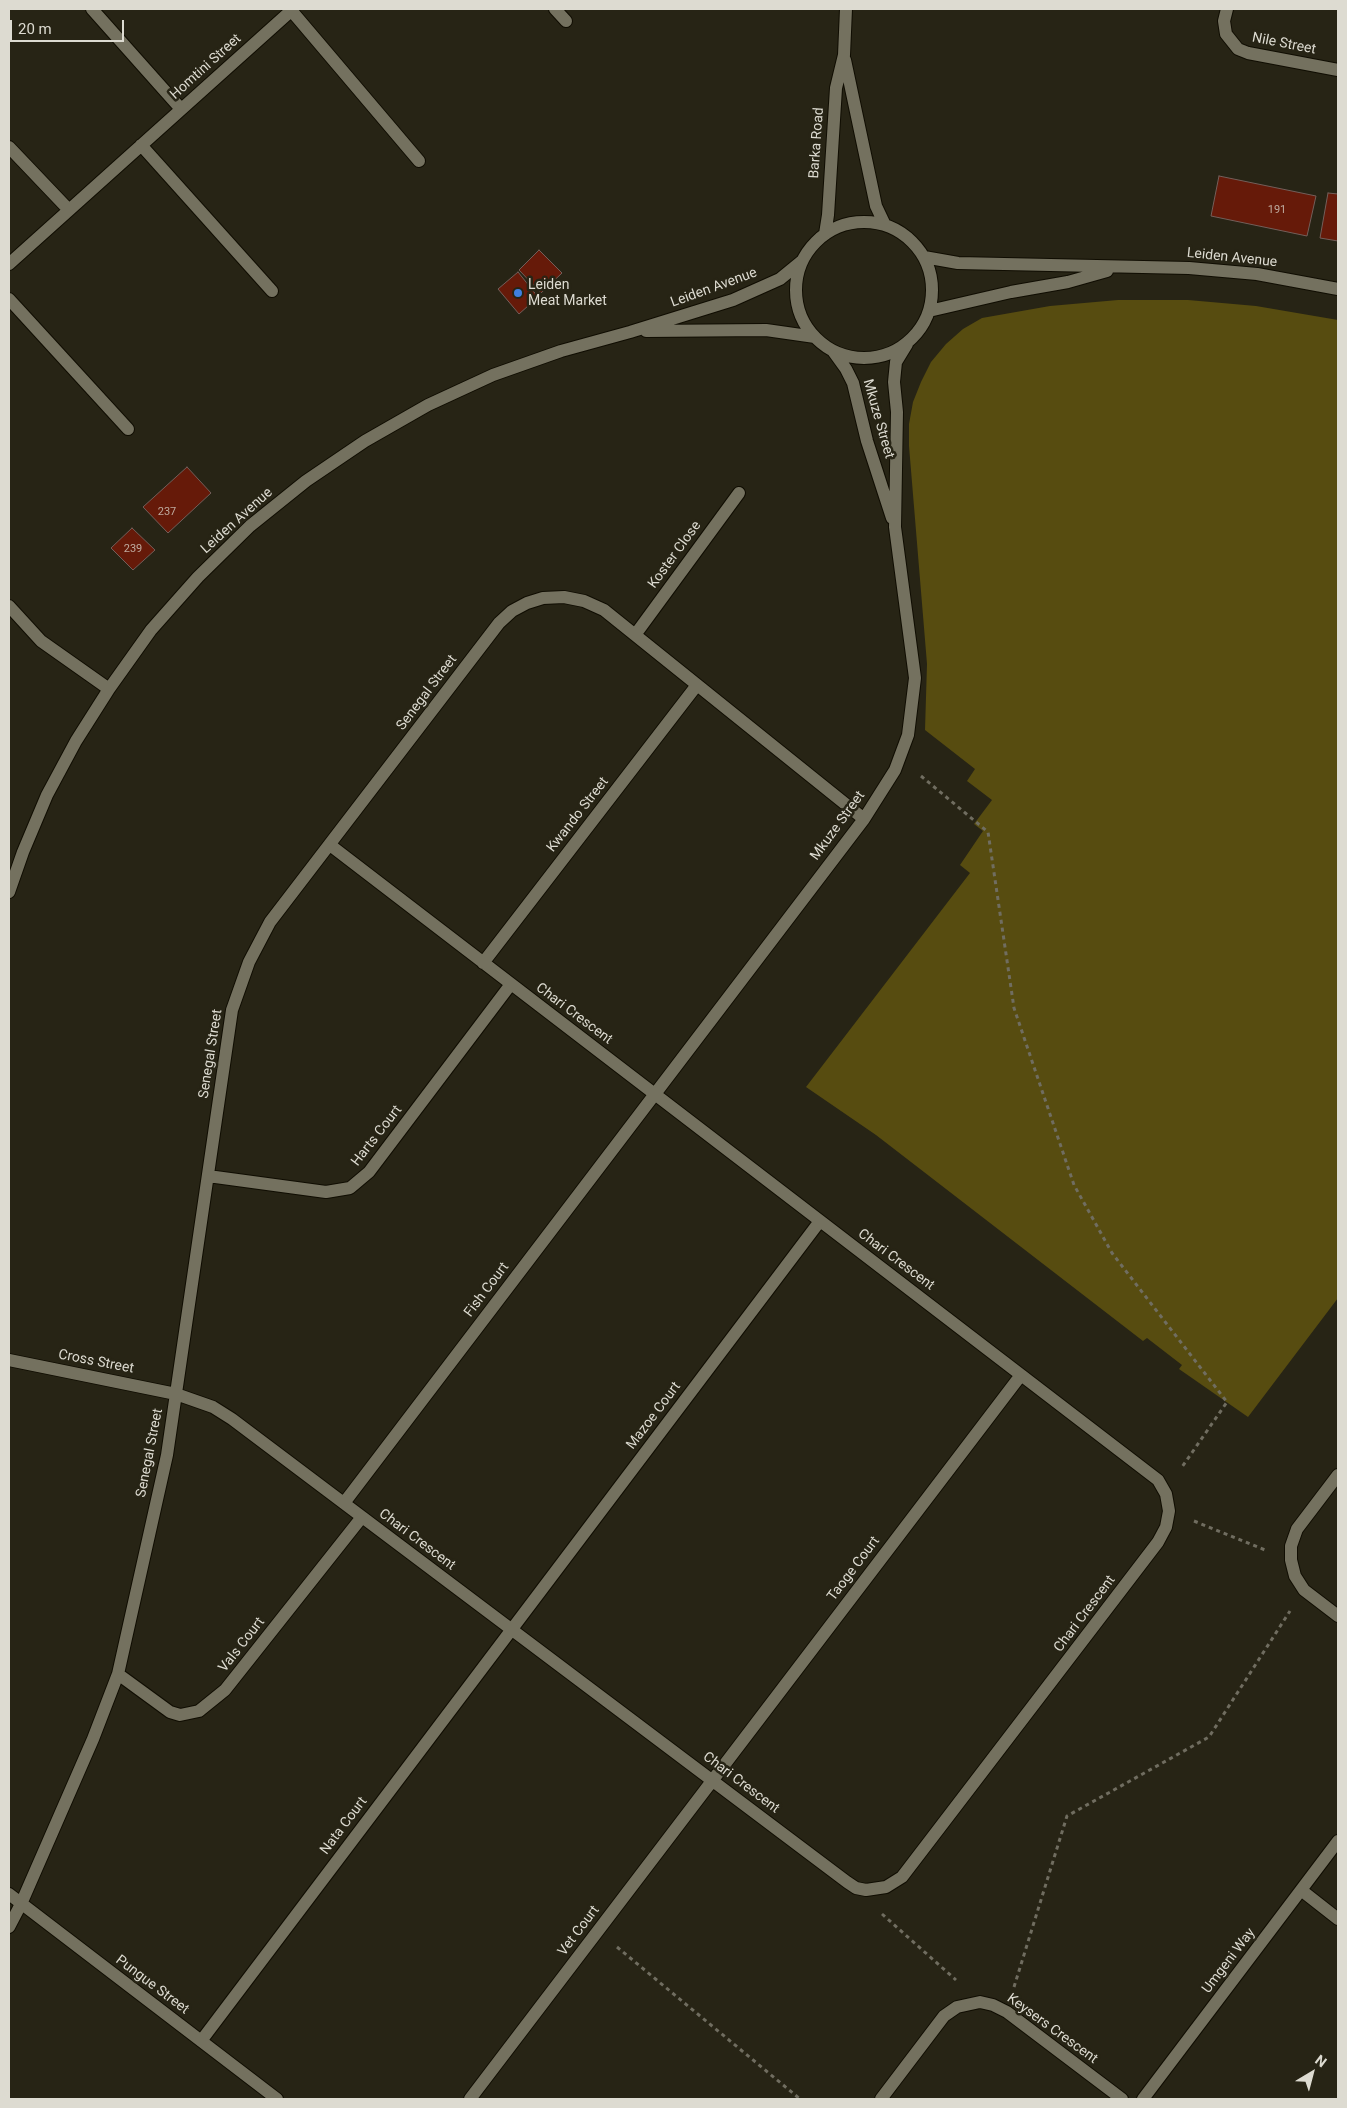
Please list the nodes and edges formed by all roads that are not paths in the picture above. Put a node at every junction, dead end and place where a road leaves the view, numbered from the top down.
1 (92, 9) edge
2 (292, 9) edge
3 (555, 9) edge
4 (846, 9) edge
5 (1226, 9) edge
6 (566, 21) dead end
7 (844, 55) junction
8 (1338, 70) edge
9 (182, 109) junction
10 (141, 146) junction
11 (9, 147) edge
12 (419, 161) dead end
13 (69, 210) junction
14 (885, 225) junction
15 (825, 234) junction
16 (924, 257) junction
17 (802, 261) junction
18 (9, 264) edge
19 (1122, 267) junction
20 (1338, 289) edge
21 (272, 291) dead end
22 (9, 299) edge
23 (929, 312) junction
24 (630, 332) junction
25 (815, 338) junction
26 (907, 344) junction
27 (834, 351) junction
28 (128, 429) dead end
29 (739, 493) dead end
30 (895, 527) junction
31 (9, 606) edge
32 (635, 635) junction
33 (696, 685) junction
34 (109, 688) junction
35 (864, 819) junction
36 (330, 845) junction
37 (9, 892) edge
38 (483, 963) junction
39 (511, 984) junction
40 (655, 1094) junction
41 (208, 1176) junction
42 (820, 1221) junction
43 (9, 1360) edge
44 (1021, 1375) junction
45 (176, 1394) junction
46 (1338, 1475) edge
47 (344, 1503) junction
48 (362, 1517) junction
49 (1338, 1616) edge
50 (512, 1630) junction
51 (118, 1674) junction
52 (712, 1781) junction
53 (1338, 1841) edge
54 (1301, 1890) junction
55 (9, 1894) edge
56 (21, 1904) junction
57 (1338, 1919) edge
58 (9, 1927) edge
59 (201, 2041) junction
60 (277, 2099) edge
61 (470, 2099) edge
62 (881, 2099) edge
63 (1122, 2099) edge
64 (1143, 2099) edge

1 - 9 street
2 - 9 street, Homtini Street
2 - 12 street, Homtini Street
3 - 6 street
4 - 7 street, Barka Road
5 - 8 street, Nile Street
7 - 14 street, Barka Road
7 - 15 street, Barka Road
9 - 10 street, Homtini Street
10 - 13 street, Homtini Street
10 - 21 street
11 - 13 street
13 - 18 street, Homtini Street
14 - 15 street
14 - 16 street
15 - 17 street
16 - 19 street, Leiden Avenue
16 - 23 street
17 - 24 street, Leiden Avenue
17 - 25 street
19 - 20 street, Leiden Avenue
19 - 23 street, Leiden Avenue
22 - 28 street
23 - 26 street
24 - 25 street, Leiden Avenue
24 - 34 street, Leiden Avenue
25 - 27 street
26 - 27 street
26 - 30 street, Mkuze Street
27 - 30 street, Mkuze Street
29 - 32 street, Koster Close
30 - 35 street, Mkuze Street
31 - 34 street
32 - 33 street, Senegal Street
32 - 36 street, Senegal Street
33 - 35 street, Senegal Street
33 - 38 street, Kwando Street
34 - 37 street, Leiden Avenue
35 - 40 street, Mkuze Street
36 - 38 street, Chari Crescent
36 - 41 street, Senegal Street
38 - 39 street, Chari Crescent
39 - 40 street, Chari Crescent
39 - 41 street, Harts Court
40 - 42 street, Chari Crescent
40 - 47 street, Fish Court
41 - 45 street, Senegal Street
42 - 44 street, Chari Crescent
42 - 50 street, Mazoe Court
43 - 45 street, Cross Street
44 - 52 street, Taoge Court
44 - 52 street, Chari Crescent
45 - 47 street, Chari Crescent
45 - 51 street, Senegal Street
46 - 49 street
47 - 48 street, Chari Crescent
48 - 50 street, Chari Crescent
48 - 51 street, Vals Court
50 - 52 street, Chari Crescent
50 - 59 street, Nata Court
51 - 56 street, Senegal Street
52 - 61 street, Vet Court
53 - 54 street, Umgeni Way
54 - 57 street
54 - 64 street, Umgeni Way
55 - 56 street, Pungue Street
56 - 58 street, Senegal Street
56 - 59 street, Pungue Street
59 - 60 street, Pungue Street
62 - 63 street, Keysers Crescent

